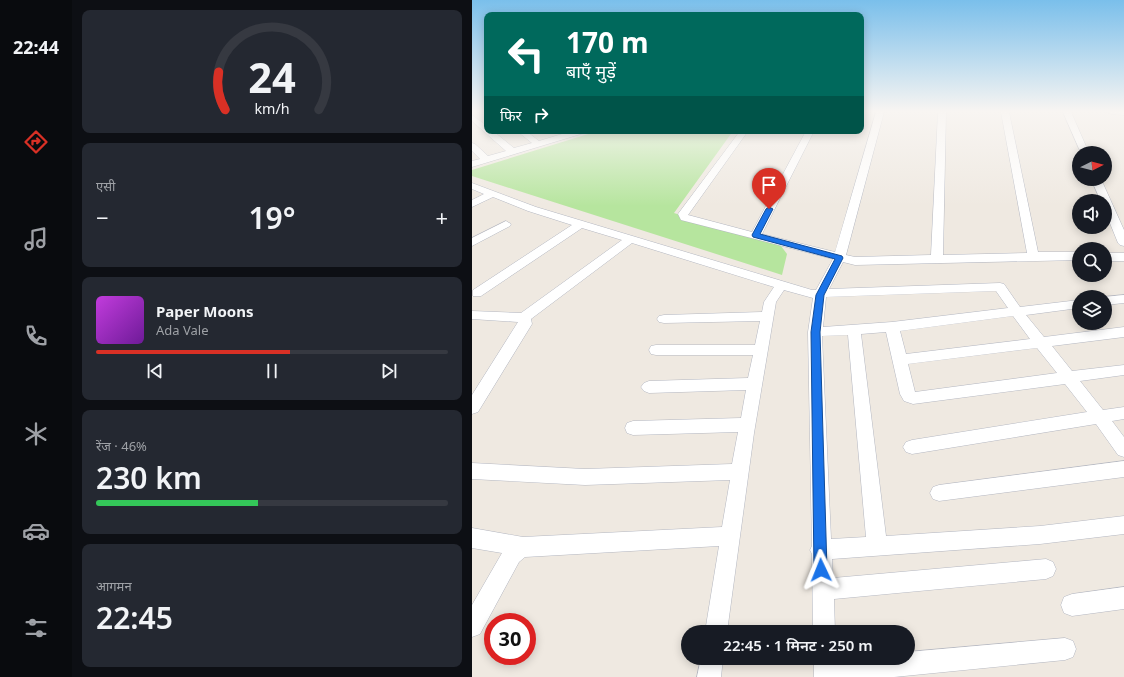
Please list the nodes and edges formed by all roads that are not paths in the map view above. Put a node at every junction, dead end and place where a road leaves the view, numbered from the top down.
1 (503, 144) edge
2 (538, 144) edge
3 (735, 144) edge
4 (803, 144) edge
5 (871, 144) edge
6 (941, 144) edge
7 (1011, 144) edge
8 (472, 146) edge
9 (513, 152) junction
10 (487, 160) junction
11 (472, 164) edge
12 (472, 186) edge
13 (1099, 186) edge
14 (492, 194) junction
15 (472, 204) edge
16 (506, 224) dead end
17 (581, 224) junction
18 (756, 235) junction
19 (632, 239) junction
20 (472, 243) edge
21 (1124, 243) edge
22 (1033, 256) junction
23 (1072, 256) edge
24 (1112, 257) edge
25 (1124, 257) edge
26 (839, 258) junction
27 (937, 258) junction
28 (781, 285) junction
29 (477, 293) dead end
30 (820, 295) junction
31 (1124, 299) edge
32 (1112, 300) edge
33 (1072, 305) edge
34 (1017, 312) junction
35 (472, 315) edge
36 (767, 316) junction
37 (524, 318) junction
38 (664, 319) dead end
39 (892, 327) junction
40 (854, 330) junction
41 (815, 332) junction
42 (1124, 332) edge
43 (1041, 341) junction
44 (656, 350) dead end
45 (761, 350) junction
46 (899, 360) junction
47 (1124, 370) edge
48 (1069, 377) junction
49 (755, 384) junction
50 (649, 387) dead end
51 (472, 408) edge
52 (1124, 413) edge
53 (1100, 416) junction
54 (748, 425) junction
55 (633, 428) dead end
56 (912, 447) dead end
57 (1124, 450) edge
58 (1124, 468) edge
59 (472, 471) edge
60 (740, 472) junction
61 (939, 493) dead end
62 (1124, 525) edge
63 (730, 536) junction
64 (472, 538) edge
65 (523, 547) junction
66 (877, 547) junction
67 (820, 550) junction
68 (1046, 569) dead end
69 (822, 590) junction
70 (1124, 598) edge
71 (1072, 605) dead end
72 (472, 624) edge
73 (717, 625) edge
74 (824, 625) edge
75 (1065, 649) dead end
76 (711, 665) edge
77 (825, 669) edge
78 (709, 677) edge

1 - 9 street
2 - 9 street
3 - 18 street
4 - 18 street
5 - 26 street
6 - 27 street
7 - 22 street
8 - 10 street
9 - 10 street
10 - 11 street
12 - 14 street
13 - 21 street
14 - 15 street
14 - 17 street
16 - 20 street
17 - 19 street
17 - 29 street
18 - 26 street
19 - 28 street
19 - 37 street
22 - 23 street
22 - 27 street
24 - 25 street
26 - 27 street
26 - 30 street
28 - 30 street
28 - 36 street
30 - 34 street
30 - 41 street
31 - 32 street
33 - 34 street
34 - 39 street
34 - 43 street
35 - 37 street
36 - 38 street
36 - 45 street
37 - 51 street
39 - 40 street
39 - 46 street
40 - 41 street
40 - 66 street
41 - 67 street
42 - 43 street
43 - 46 street
43 - 48 street
44 - 45 street
45 - 49 street
46 - 48 street
47 - 48 street
48 - 53 street
49 - 50 street
49 - 54 street
52 - 53 street
53 - 56 street
53 - 57 street
54 - 55 street
54 - 60 street
58 - 61 street
59 - 60 street
60 - 63 street
62 - 66 street
63 - 65 street
63 - 73 street
64 - 65 street
65 - 72 street
66 - 67 street
67 - 69 street
68 - 69 street
69 - 74 street
70 - 71 street
75 - 77 street
76 - 78 street

